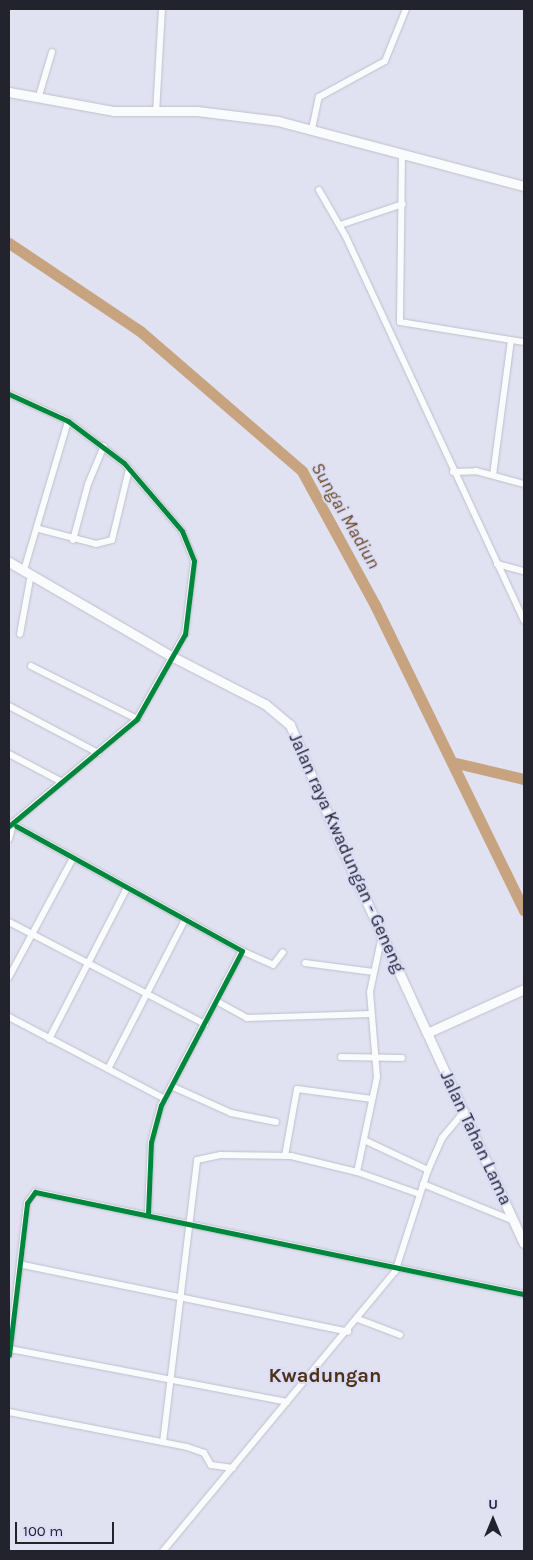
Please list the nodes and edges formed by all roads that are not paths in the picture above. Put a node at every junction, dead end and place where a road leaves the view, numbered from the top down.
1 (162, 9) edge
2 (406, 9) edge
3 (52, 52) dead end
4 (9, 92) edge
5 (38, 99) junction
6 (156, 113) junction
7 (312, 129) junction
8 (402, 155) junction
9 (524, 186) edge
10 (319, 190) dead end
11 (403, 204) junction
12 (340, 225) junction
13 (511, 340) junction
14 (524, 342) edge
15 (9, 394) edge
16 (68, 421) junction
17 (104, 446) junction
18 (130, 469) junction
19 (452, 472) junction
20 (493, 474) junction
21 (524, 484) edge
22 (39, 530) junction
23 (73, 540) junction
24 (9, 562) edge
25 (497, 564) junction
26 (524, 571) edge
27 (27, 572) junction
28 (524, 620) edge
29 (20, 634) dead end
30 (173, 658) junction
31 (31, 666) dead end
32 (9, 706) edge
33 (137, 719) junction
34 (98, 753) junction
35 (9, 754) edge
36 (62, 782) junction
37 (12, 825) edge
38 (9, 839) edge
39 (73, 858) junction
40 (127, 888) junction
41 (185, 920) junction
42 (9, 922) edge
43 (383, 933) junction
44 (31, 935) junction
45 (242, 951) junction
46 (283, 952) dead end
47 (306, 963) dead end
48 (90, 964) junction
49 (373, 972) junction
50 (9, 977) edge
51 (524, 989) edge
52 (147, 993) junction
53 (218, 1002) junction
54 (371, 1014) junction
55 (9, 1017) edge
56 (205, 1024) junction
57 (427, 1033) junction
58 (49, 1039) junction
59 (341, 1057) dead end
60 (377, 1058) junction
61 (402, 1058) dead end
62 (108, 1069) junction
63 (171, 1086) junction
64 (165, 1098) junction
65 (372, 1099) junction
66 (464, 1112) junction
67 (276, 1122) dead end
68 (364, 1140) junction
69 (285, 1156) junction
70 (428, 1170) junction
71 (358, 1172) junction
72 (423, 1184) junction
73 (419, 1194) junction
74 (148, 1214) junction
75 (514, 1221) junction
76 (193, 1222) junction
77 (524, 1244) edge
78 (23, 1265) junction
79 (397, 1266) junction
80 (524, 1294) edge
81 (181, 1298) junction
82 (358, 1319) junction
83 (348, 1332) junction
84 (400, 1335) dead end
85 (9, 1352) edge
86 (170, 1381) junction
87 (287, 1402) junction
88 (9, 1412) edge
89 (163, 1442) junction
90 (234, 1468) junction
91 (163, 1551) edge

1 - 6 street
2 - 7 street
3 - 5 street
4 - 5 main road
5 - 6 main road
6 - 7 main road
7 - 8 main road
8 - 9 main road
8 - 11 street
10 - 12 street
11 - 12 street
11 - 13 street
12 - 19 street
13 - 14 street
13 - 20 street
15 - 16 street
16 - 17 street
16 - 22 street
17 - 18 street
17 - 23 street
18 - 23 street
18 - 30 street
19 - 20 street
19 - 25 street
20 - 21 street
22 - 23 street
22 - 27 street
24 - 27 main road, Jalan raya Kwadungan - Geneng
25 - 26 street
25 - 28 street
27 - 29 street
27 - 30 main road, Jalan raya Kwadungan - Geneng
30 - 33 street
30 - 43 main road, Jalan raya Kwadungan - Geneng
31 - 33 street
32 - 34 street
33 - 34 street
34 - 36 street
35 - 36 street
36 - 37 street
37 - 38 street
37 - 39 street
39 - 40 street
39 - 44 street
40 - 41 street
40 - 48 street
41 - 45 street
41 - 52 street
42 - 44 street
43 - 49 street
43 - 57 main road, Jalan raya Kwadungan - Geneng
44 - 48 street
44 - 50 street
45 - 46 street
45 - 53 street
47 - 49 street
48 - 52 street
48 - 58 street
49 - 54 street
51 - 57 main road
52 - 56 street
52 - 62 street
53 - 54 street
53 - 56 street
54 - 60 street
55 - 58 street
56 - 63 street
57 - 66 main road, Jalan Tahan Lama
58 - 62 street
59 - 60 street
60 - 61 street
60 - 65 street
62 - 64 street
63 - 64 street
63 - 67 street
64 - 74 street
65 - 68 street
65 - 69 street
66 - 70 street
66 - 75 main road, Jalan Tahan Lama
68 - 70 street
68 - 71 street
69 - 71 street
69 - 76 street
70 - 72 street
71 - 73 street
72 - 73 street
72 - 75 street
73 - 79 street
74 - 76 street
74 - 78 street
75 - 77 main road, Jalan Tahan Lama
76 - 79 street
76 - 81 street
78 - 81 street
78 - 85 street
79 - 80 street
79 - 82 street
81 - 83 street
81 - 86 street
82 - 83 street
82 - 84 street
83 - 87 street
85 - 86 street
86 - 87 street
86 - 89 street
87 - 90 street
88 - 89 street
89 - 90 street
90 - 91 street

